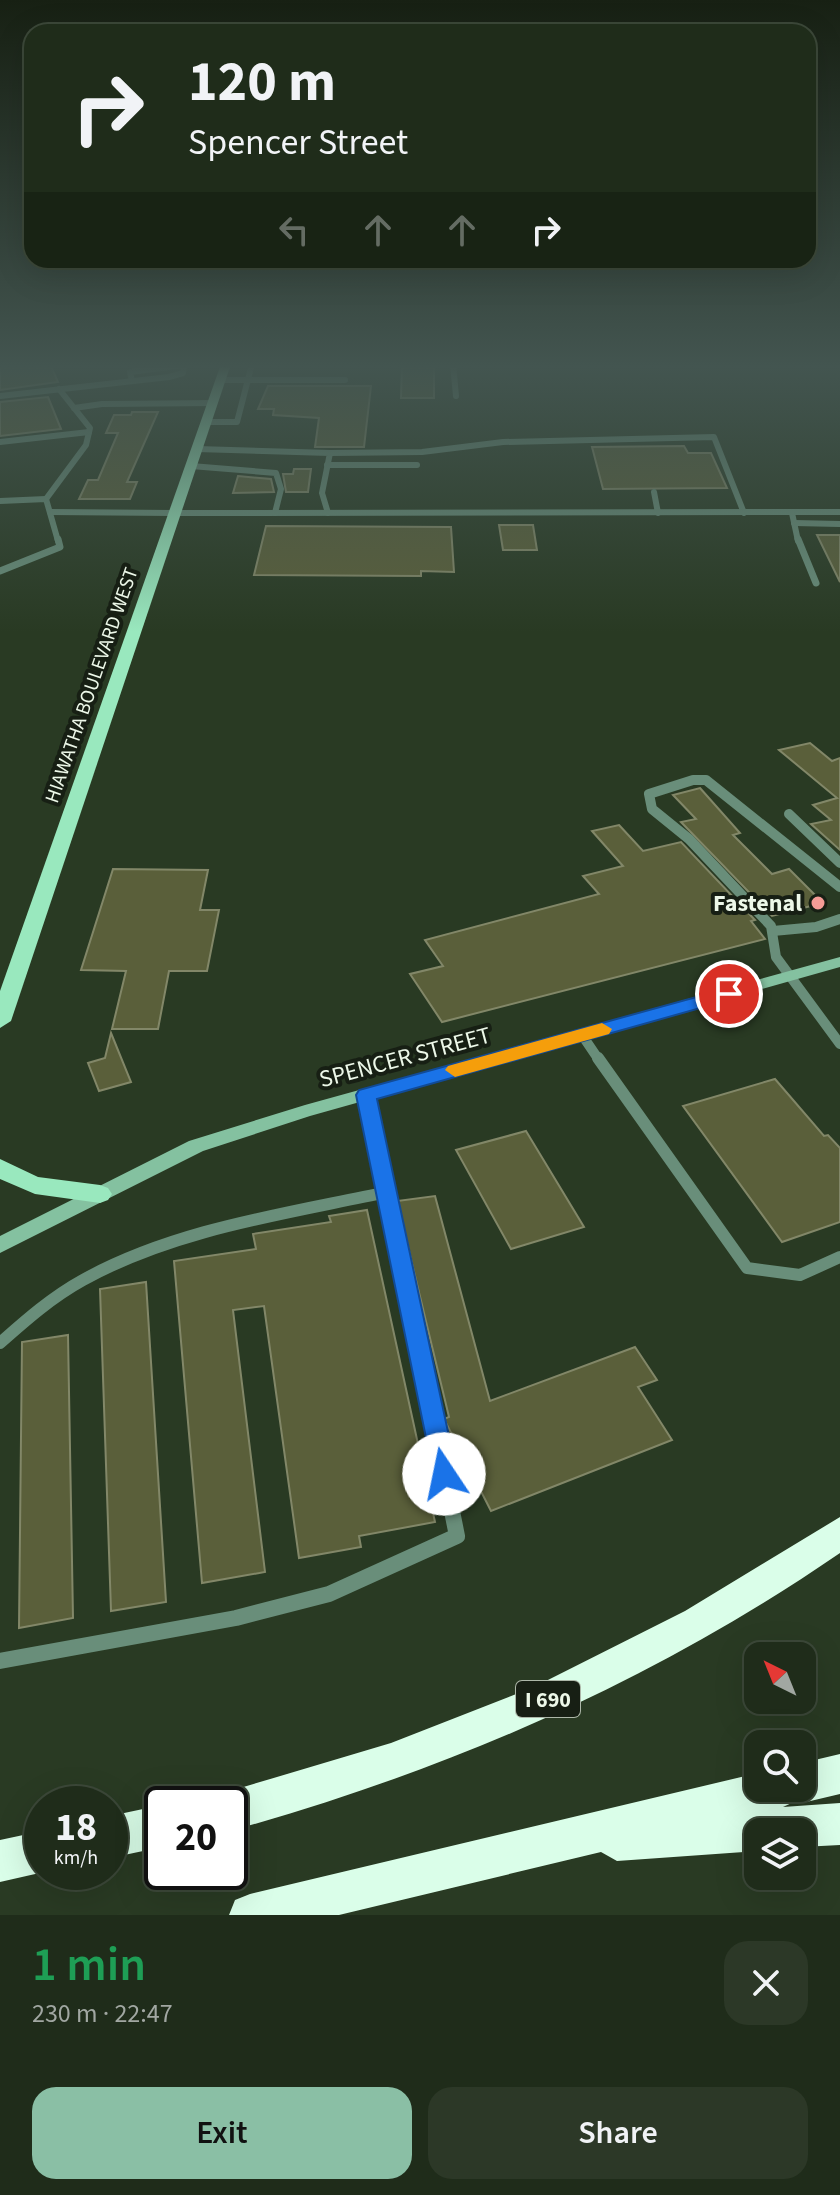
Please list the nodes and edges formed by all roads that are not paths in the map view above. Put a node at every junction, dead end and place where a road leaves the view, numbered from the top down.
1 (80, 453) edge
2 (195, 453) edge
3 (330, 453) edge
4 (720, 453) edge
5 (327, 465) junction
6 (417, 465) dead end
7 (191, 466) junction
8 (654, 492) dead end
9 (46, 499) junction
10 (0, 501) edge
11 (50, 512) junction
12 (840, 512) edge
13 (174, 513) junction
14 (275, 513) junction
15 (328, 513) junction
16 (658, 513) junction
17 (744, 513) junction
18 (793, 518) junction
19 (840, 524) edge
20 (0, 571) edge
21 (816, 583) dead end
22 (789, 814) dead end
23 (840, 863) edge
24 (840, 887) edge
25 (840, 919) edge
26 (773, 931) junction
27 (840, 962) edge
28 (788, 977) junction
29 (0, 1021) edge
30 (582, 1035) junction
31 (840, 1044) edge
32 (366, 1095) junction
33 (0, 1167) edge
34 (387, 1192) junction
35 (100, 1194) junction
36 (0, 1245) edge
37 (840, 1257) edge
38 (0, 1343) edge
39 (840, 1533) edge
40 (0, 1661) edge
41 (840, 1774) edge
42 (816, 1780) edge
43 (744, 1797) edge
44 (248, 1806) edge
45 (840, 1824) edge
46 (547, 1845) junction
47 (24, 1856) edge
48 (0, 1861) edge
49 (250, 1915) edge

1 - 9 lane
2 - 7 main road, HIAWATHA BOULEVARD WEST
3 - 5 lane
4 - 17 lane
5 - 6 lane
5 - 15 lane
7 - 13 main road, HIAWATHA BOULEVARD WEST
7 - 14 lane
8 - 16 lane
9 - 10 lane
9 - 11 lane
11 - 13 lane
11 - 20 lane
12 - 18 street
13 - 14 street
13 - 29 main road, HIAWATHA BOULEVARD WEST
14 - 15 street
15 - 16 street
16 - 17 street
17 - 18 street
18 - 19 lane
18 - 21 lane
22 - 23 lane
24 - 26 lane
25 - 26 lane
26 - 28 lane
27 - 28 main road, SPENCER STREET
28 - 30 main road, SPENCER STREET
28 - 31 lane
30 - 32 main road, SPENCER STREET
30 - 37 lane
32 - 34 lane
32 - 35 main road, SPENCER STREET
33 - 35 main road
34 - 38 lane
34 - 40 lane
35 - 36 main road, SPENCER STREET
39 - 44 highway, I 690
41 - 42 highway
43 - 46 highway
45 - 46 highway
46 - 49 highway
47 - 48 highway

